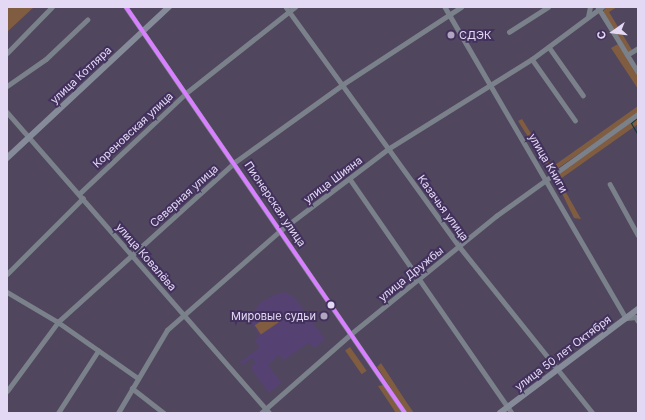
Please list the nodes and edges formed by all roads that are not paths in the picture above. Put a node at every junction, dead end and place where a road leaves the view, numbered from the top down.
1 (52, 7) edge
2 (126, 7) edge
3 (169, 7) edge
4 (295, 7) edge
5 (445, 7) edge
6 (461, 7) edge
7 (548, 7) edge
8 (590, 7) edge
9 (599, 8) edge
10 (287, 9) edge
11 (450, 15) junction
12 (588, 17) junction
13 (87, 20) dead end
14 (143, 31) junction
15 (509, 32) dead end
16 (549, 47) junction
17 (638, 48) edge
18 (7, 53) edge
19 (627, 55) junction
20 (532, 59) junction
21 (638, 72) edge
22 (490, 82) junction
23 (342, 85) junction
24 (7, 86) edge
25 (186, 93) junction
26 (583, 94) dead end
27 (7, 112) edge
28 (638, 114) edge
29 (575, 120) dead end
30 (29, 137) junction
31 (388, 149) junction
32 (7, 158) edge
33 (235, 162) junction
34 (350, 179) junction
35 (548, 180) junction
36 (610, 184) dead end
37 (80, 194) junction
38 (83, 198) junction
39 (281, 230) junction
40 (638, 235) edge
41 (459, 246) junction
42 (133, 255) junction
43 (7, 274) edge
44 (418, 280) junction
45 (7, 292) edge
46 (638, 309) edge
47 (184, 315) junction
48 (626, 318) junction
49 (638, 321) edge
50 (58, 322) junction
51 (352, 333) junction
52 (98, 351) junction
53 (557, 369) junction
54 (138, 378) junction
55 (132, 388) junction
56 (7, 391) edge
57 (265, 407) junction
58 (508, 407) junction
59 (58, 413) edge
60 (118, 413) edge
61 (164, 413) edge
62 (261, 413) edge
63 (270, 413) edge
64 (405, 413) edge
65 (500, 413) edge
66 (512, 413) edge
67 (594, 413) edge

1 - 18 street
2 - 14 street, Пионерская улица
3 - 14 main road, улица Котляра
4 - 10 street, Кореновская улица
5 - 11 street, улица Книги
6 - 11 street, Северная улица
7 - 15 street
8 - 12 street
9 - 12 street, улица Шияна
9 - 19 street
10 - 23 street, Казачья улица
10 - 25 street, Кореновская улица
11 - 22 street, улица Книги
11 - 23 street, Северная улица
12 - 16 street, улица Шияна
13 - 24 street
14 - 25 street, Пионерская улица
14 - 30 main road, улица Котляра
16 - 20 street, улица Шияна
16 - 26 street
17 - 19 street
19 - 21 street
20 - 22 street, улица Шияна
20 - 29 street
22 - 31 street, улица Шияна
22 - 35 street, улица Книги
23 - 31 street, Казачья улица
23 - 33 street, Северная улица
25 - 33 street, Пионерская улица
25 - 37 street, Кореновская улица
27 - 30 street, улица Ковалёва
28 - 35 street, улица Дружбы
30 - 32 main road, улица Котляра
30 - 37 street, улица Ковалёва
31 - 34 street, улица Шияна
31 - 41 street, Казачья улица
33 - 39 street, Пионерская улица
33 - 42 street, Северная улица
34 - 39 street, улица Шияна
34 - 44 street
35 - 41 street, улица Дружбы
35 - 48 street, улица Книги
36 - 40 street
37 - 38 street, улица Ковалёва
38 - 42 street, улица Ковалёва
38 - 43 street
39 - 47 street, улица Шияна
39 - 51 street, Пионерская улица
41 - 44 street, улица Дружбы
41 - 53 street, Казачья улица
42 - 47 street, улица Ковалёва
42 - 50 street, Северная улица
44 - 51 street, улица Дружбы
44 - 58 street
45 - 50 street
46 - 48 main road, улица 50 лет Октября
47 - 54 street, улица Шияна
47 - 57 street, улица Ковалёва
48 - 49 street
48 - 53 main road, улица 50 лет Октября
50 - 52 street
50 - 56 street, Северная улица
51 - 57 street, улица Дружбы
51 - 64 street, Пионерская улица
52 - 54 street
52 - 59 street
53 - 58 main road, улица 50 лет Октября
53 - 67 street, Казачья улица
54 - 55 street, улица Шияна
55 - 60 street, улица Шияна
55 - 61 street
57 - 62 street, улица Дружбы
57 - 63 street, улица Ковалёва
58 - 65 main road, улица 50 лет Октября
58 - 66 street

